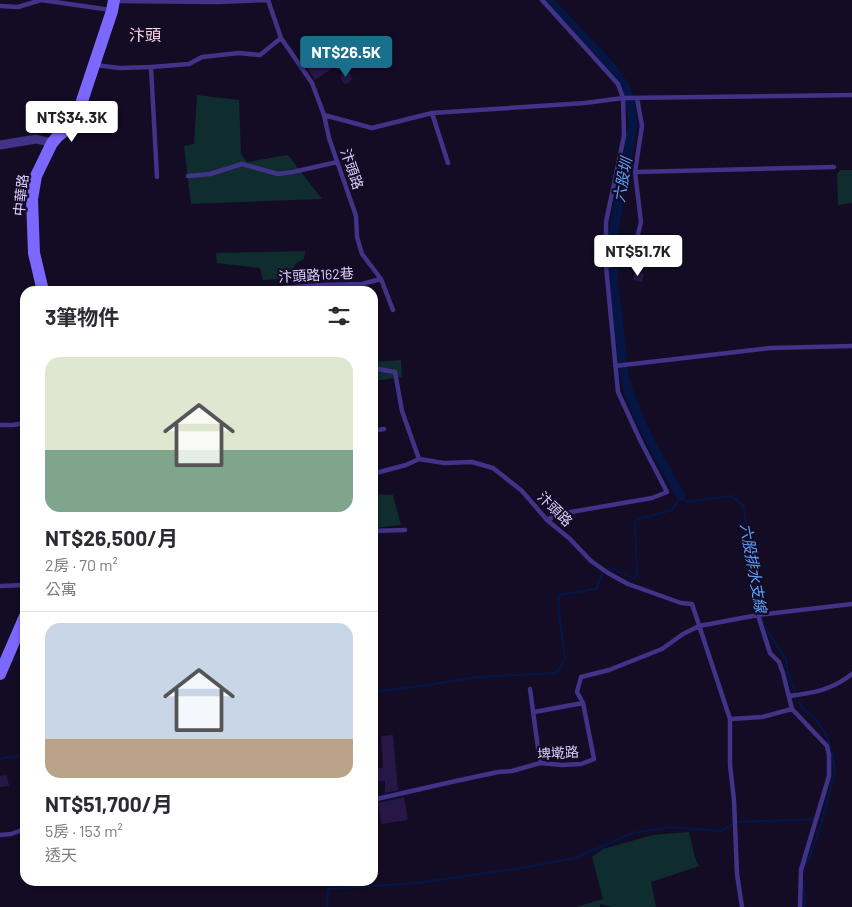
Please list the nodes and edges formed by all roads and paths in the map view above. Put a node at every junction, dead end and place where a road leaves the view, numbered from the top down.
1 (41, 0) edge
2 (542, 0) edge
3 (114, 4) edge
4 (0, 6) edge
5 (281, 38) junction
6 (94, 65) junction
7 (151, 68) junction
8 (852, 95) edge
9 (623, 98) junction
10 (637, 98) junction
11 (432, 113) junction
12 (324, 115) junction
13 (52, 143) junction
14 (0, 145) edge
15 (337, 162) junction
16 (448, 163) dead end
17 (834, 167) dead end
18 (635, 172) junction
19 (188, 176) dead end
20 (157, 177) dead end
21 (608, 266) junction
22 (381, 279) junction
23 (42, 286) edge
24 (291, 286) edge
25 (393, 310) dead end
26 (852, 346) edge
27 (617, 365) junction
28 (378, 369) edge
29 (20, 424) edge
30 (0, 425) edge
31 (378, 430) edge
32 (384, 430) dead end
33 (419, 459) junction
34 (378, 472) edge
35 (547, 520) junction
36 (404, 530) dead end
37 (378, 531) edge
38 (20, 585) edge
39 (0, 586) edge
40 (852, 604) edge
41 (758, 615) junction
42 (699, 626) junction
43 (20, 628) edge
44 (0, 674) edge
45 (852, 674) edge
46 (530, 689) dead end
47 (789, 696) junction
48 (583, 702) junction
49 (792, 709) junction
50 (534, 712) junction
51 (730, 719) junction
52 (540, 764) junction
53 (378, 799) edge
54 (20, 831) edge
55 (0, 835) edge
56 (742, 907) edge
57 (800, 907) edge

1 - 3 lane, 汴頭路
1 - 4 lane, 汴頭路
2 - 9 lane
3 - 5 lane, 汴頭路
3 - 6 street, 中華路
5 - 7 lane
5 - 12 lane, 汴頭路
6 - 7 lane
6 - 13 street, 中華路
7 - 20 lane
8 - 10 lane
9 - 10 lane
9 - 11 lane
9 - 21 lane
10 - 18 lane
11 - 12 lane
11 - 16 lane
12 - 15 lane, 汴頭路
13 - 14 street
13 - 23 street, 中華路
15 - 19 lane
15 - 22 lane, 汴頭路
17 - 18 lane
18 - 21 lane
21 - 27 lane
22 - 24 lane, 汴頭路162巷
22 - 25 lane, 汴頭路
26 - 27 lane
27 - 35 lane
28 - 33 lane
29 - 30 lane
31 - 32 lane
33 - 34 lane, 汴頭路
33 - 35 lane, 汴頭路
35 - 42 lane, 汴頭路
36 - 37 lane
38 - 39 lane
40 - 41 lane, 埤墘路
41 - 42 lane, 埤墘路
41 - 47 lane
42 - 48 lane, 埤墘路
42 - 51 lane
43 - 44 street
45 - 47 lane
46 - 50 lane
47 - 49 lane
48 - 50 lane
48 - 52 lane, 埤墘路
49 - 51 lane
49 - 57 lane
50 - 52 lane
51 - 56 lane
52 - 53 lane, 埤墘路
54 - 55 lane

